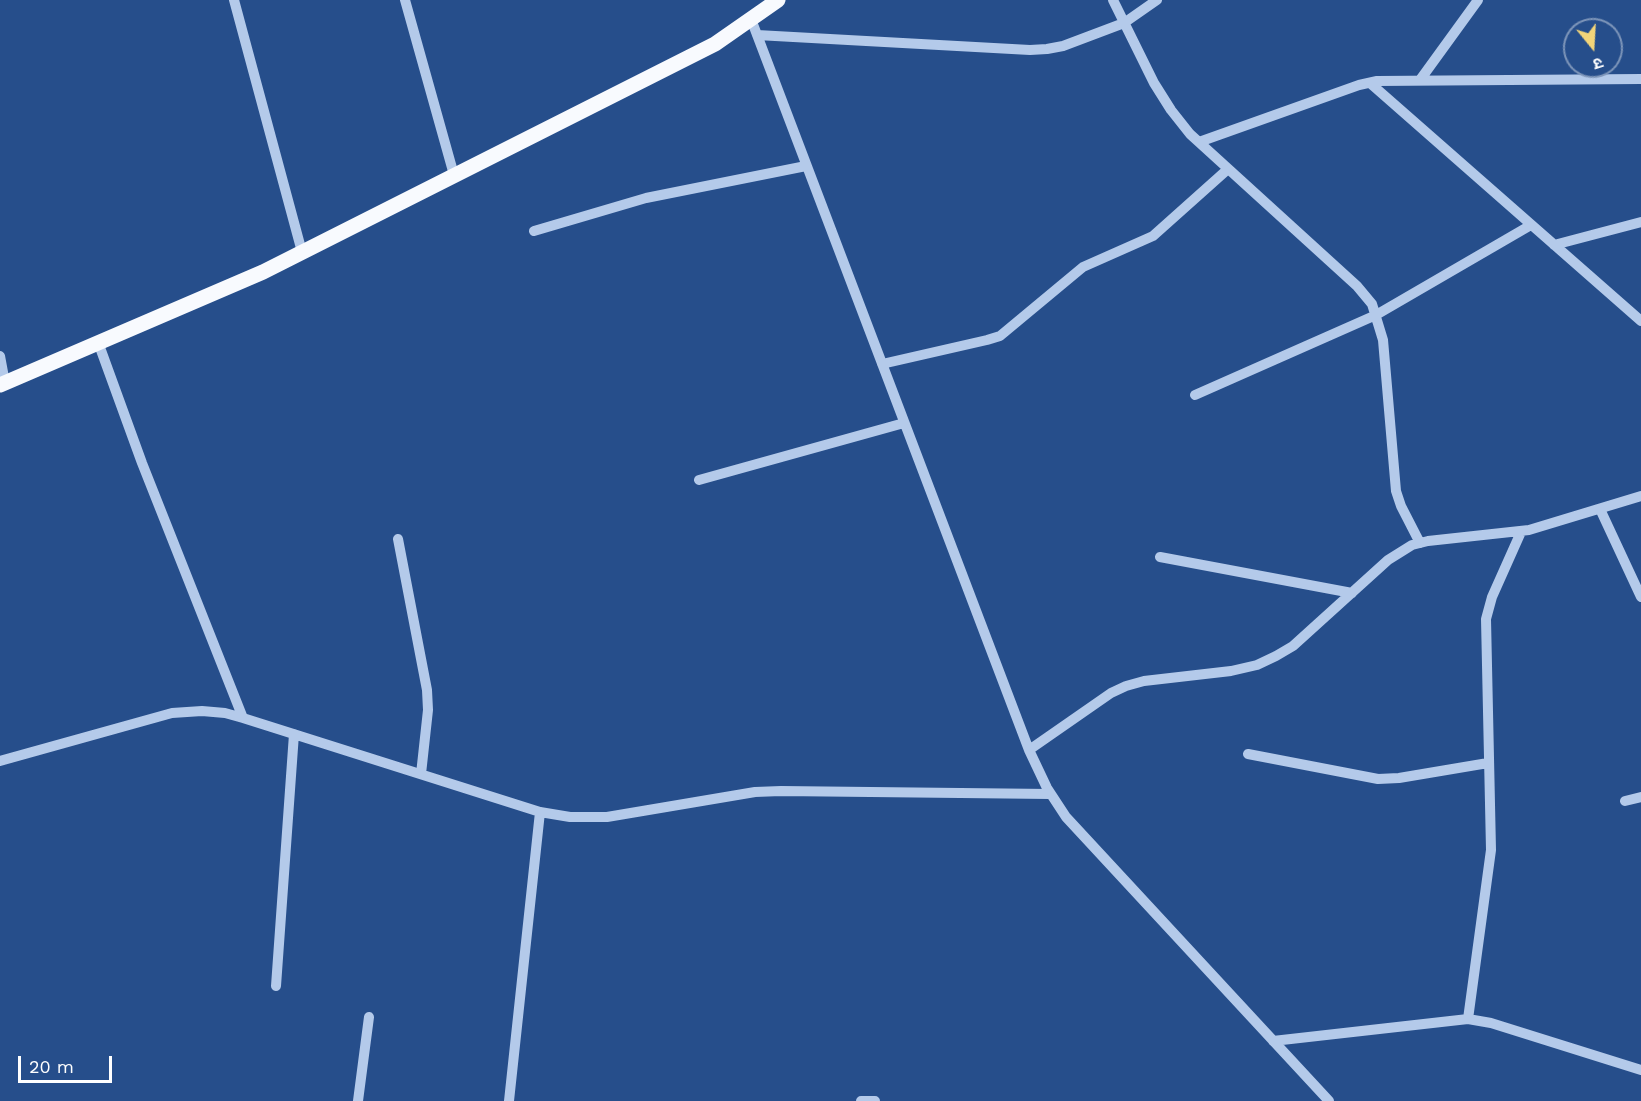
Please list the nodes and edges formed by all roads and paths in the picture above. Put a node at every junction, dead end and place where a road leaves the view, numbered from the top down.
1 (234, 0) edge
2 (405, 0) edge
3 (778, 0) edge
4 (1113, 0) edge
5 (1157, 0) edge
6 (1478, 0) edge
7 (751, 19) junction
8 (1124, 23) junction
9 (757, 35) junction
10 (1641, 79) edge
11 (1420, 80) junction
12 (1370, 83) junction
13 (1199, 142) junction
14 (806, 166) junction
15 (1228, 169) junction
16 (454, 175) junction
17 (1641, 222) edge
18 (1531, 225) junction
19 (534, 231) dead end
20 (1554, 245) junction
21 (302, 252) junction
22 (1376, 315) junction
23 (1641, 321) edge
24 (98, 342) junction
25 (0, 356) edge
26 (882, 364) junction
27 (2, 384) edge
28 (1195, 395) dead end
29 (904, 423) junction
30 (699, 480) dead end
31 (1641, 496) edge
32 (1600, 509) junction
33 (1521, 532) junction
34 (398, 539) dead end
35 (1420, 543) junction
36 (1160, 557) dead end
37 (1352, 593) junction
38 (1641, 597) edge
39 (243, 718) junction
40 (294, 734) junction
41 (1029, 750) junction
42 (1248, 754) dead end
43 (0, 761) edge
44 (1488, 763) junction
45 (421, 774) junction
46 (1050, 794) junction
47 (1641, 797) edge
48 (1625, 801) dead end
49 (540, 812) junction
50 (276, 986) dead end
51 (369, 1017) dead end
52 (1468, 1019) junction
53 (1273, 1041) junction
54 (1641, 1070) edge
55 (358, 1101) edge
56 (509, 1101) edge
57 (861, 1101) edge
58 (875, 1101) edge
59 (1329, 1101) edge

1 - 21 street
2 - 16 street
3 - 7 main road
4 - 8 street
5 - 8 street
6 - 11 street
7 - 9 street
7 - 16 main road
8 - 9 street
8 - 13 street
9 - 14 street
10 - 11 street
11 - 12 street
12 - 13 street
12 - 18 street
13 - 15 street
14 - 19 street
14 - 26 street
15 - 22 street
15 - 26 street
16 - 21 main road
17 - 20 street
18 - 20 street
18 - 22 street
20 - 23 street
21 - 24 main road
22 - 28 street
22 - 35 street
24 - 27 main road
24 - 39 street
25 - 27 street
26 - 29 street
29 - 30 street
29 - 41 street
31 - 32 street
32 - 33 street
32 - 38 street
33 - 35 street
33 - 44 street
34 - 45 street
35 - 37 street
36 - 37 street
37 - 41 street
39 - 40 street
39 - 43 street
40 - 45 street
40 - 50 street
41 - 46 street
42 - 44 street
44 - 52 street
45 - 49 street
46 - 49 street
46 - 53 street
47 - 48 street
49 - 56 street
51 - 55 street
52 - 53 street
52 - 54 street
53 - 59 street
57 - 58 street

